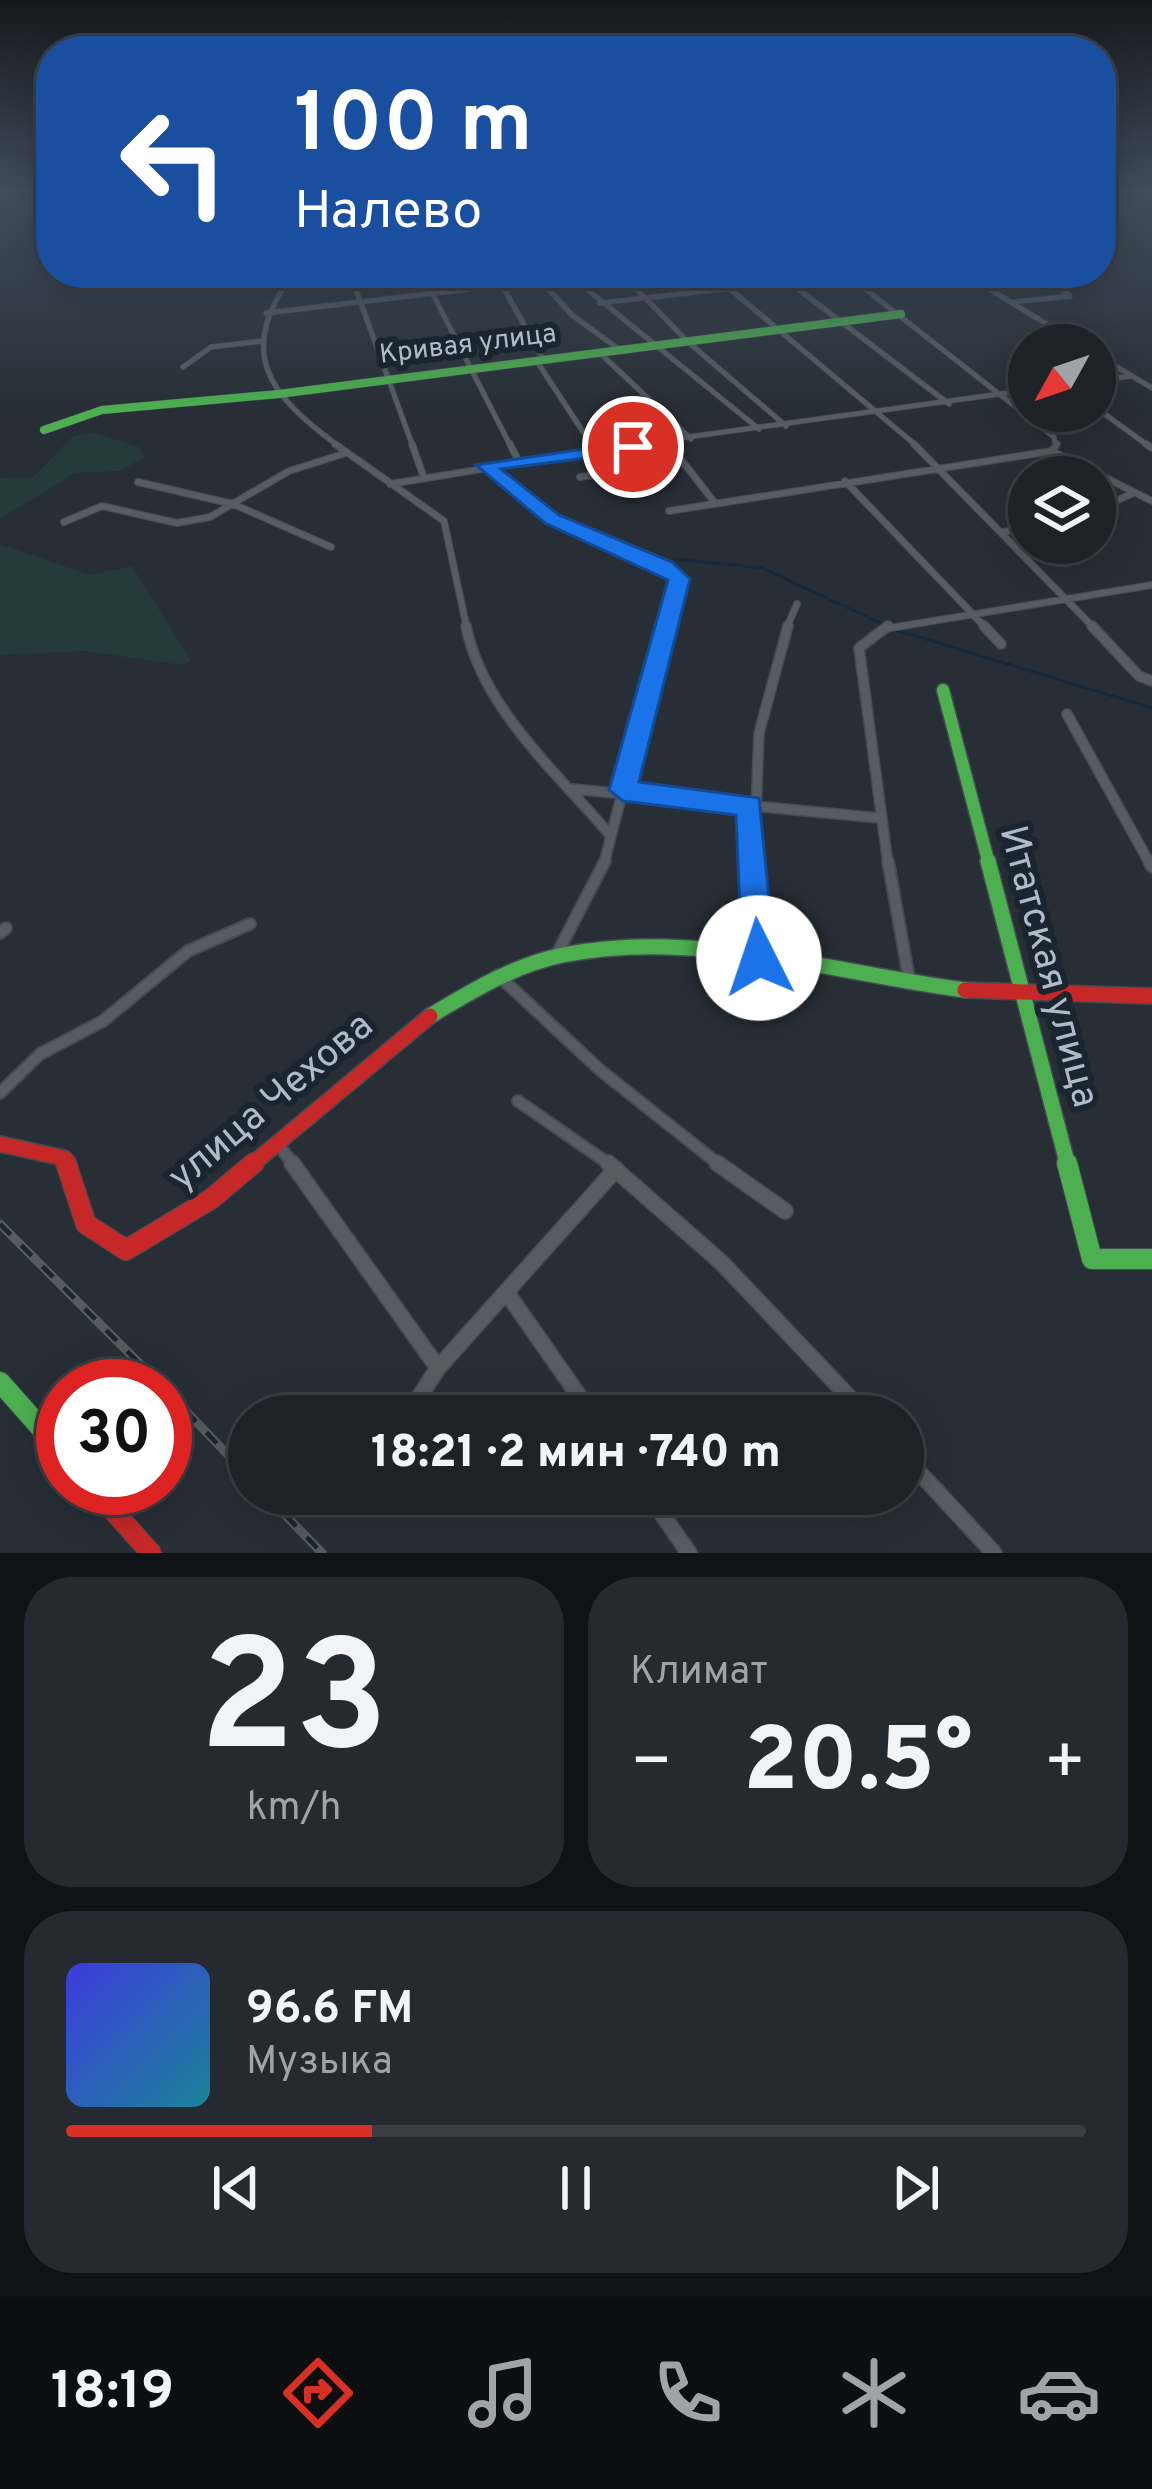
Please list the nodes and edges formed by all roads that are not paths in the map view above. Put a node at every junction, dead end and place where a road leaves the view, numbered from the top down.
1 (283, 288) edge
2 (355, 288) edge
3 (430, 288) edge
4 (494, 288) edge
5 (503, 288) edge
6 (548, 288) edge
7 (585, 288) edge
8 (637, 288) edge
9 (728, 288) joint
10 (795, 288) edge
11 (866, 288) edge
12 (988, 288) edge
13 (1060, 288) edge
14 (433, 295) junction
15 (646, 296) junction
16 (600, 302) junction
17 (1011, 302) junction
18 (360, 303) junction
19 (265, 314) junction
20 (901, 314) junction
21 (837, 322) junction
22 (1047, 324) edge
23 (782, 331) junction
24 (262, 341) junction
25 (687, 341) junction
26 (654, 346) junction
27 (620, 350) junction
28 (600, 352) junction
29 (539, 360) junction
30 (183, 367) dead end
31 (1116, 367) edge
32 (470, 369) junction
33 (1131, 376) junction
34 (1116, 378) edge
35 (385, 380) junction
36 (1152, 388) edge
37 (279, 394) junction
38 (1008, 396) edge
39 (1003, 397) junction
40 (950, 404) junction
41 (881, 413) junction
42 (1116, 422) edge
43 (786, 426) junction
44 (760, 429) junction
45 (44, 430) dead end
46 (691, 439) junction
47 (669, 443) junction
48 (1152, 448) edge
49 (597, 452) junction
50 (1052, 452) junction
51 (346, 453) junction
52 (518, 460) junction
53 (683, 464) junction
54 (485, 465) junction
55 (942, 467) junction
56 (423, 475) junction
57 (580, 477) dead end
58 (845, 481) junction
59 (138, 482) dead end
60 (390, 484) junction
61 (1131, 494) junction
62 (1152, 500) edge
63 (1116, 501) edge
64 (715, 503) junction
65 (233, 504) junction
66 (669, 511) dead end
67 (64, 522) dead end
68 (1008, 531) edge
69 (1003, 532) junction
70 (331, 547) dead end
71 (1152, 585) edge
72 (1063, 597) junction
73 (797, 604) dead end
74 (974, 614) junction
75 (1001, 644) dead end
76 (1152, 681) edge
77 (943, 690) dead end
78 (1067, 714) dead end
79 (572, 789) junction
80 (623, 790) junction
81 (749, 806) junction
82 (880, 818) junction
83 (611, 836) junction
84 (1152, 867) edge
85 (250, 925) dead end
86 (559, 950) junction
87 (759, 958) junction
88 (498, 975) junction
89 (910, 984) junction
90 (1152, 996) edge
91 (1025, 998) junction
92 (0, 1093) edge
93 (518, 1101) dead end
94 (277, 1142) junction
95 (0, 1144) edge
96 (616, 1169) junction
97 (785, 1211) dead end
98 (1152, 1259) edge
99 (507, 1293) junction
100 (438, 1368) junction
101 (0, 1382) edge
102 (421, 1395) edge
103 (578, 1395) edge
104 (847, 1395) edge
105 (36, 1423) edge
106 (924, 1478) edge
107 (117, 1515) edge
108 (663, 1515) edge
109 (151, 1553) edge
110 (689, 1553) edge
111 (994, 1553) edge

1 - 19 street
2 - 18 street
3 - 14 street
4 - 14 street
5 - 29 street
6 - 27 street
7 - 16 street
8 - 15 street
9 - 15 street
9 - 23 street
10 - 21 street
11 - 20 street
12 - 17 street
13 - 17 street
14 - 18 street
14 - 32 street
15 - 16 street
15 - 25 street
16 - 26 street
17 - 22 street
18 - 19 street
18 - 35 street
19 - 24 street
20 - 21 street, Кривая улица
20 - 39 street
21 - 23 street, Кривая улица
21 - 40 street
23 - 25 street, Кривая улица
23 - 41 street
24 - 30 street
24 - 37 street
25 - 26 street, Кривая улица
25 - 43 street
26 - 27 street, Кривая улица
26 - 44 street
27 - 28 street, Кривая улица
28 - 29 street, Кривая улица
28 - 46 street
29 - 32 street, Кривая улица
29 - 49 street
31 - 33 street
32 - 35 street, Кривая улица
32 - 52 street
33 - 34 street
33 - 36 street
35 - 37 street, Кривая улица
35 - 56 street
37 - 45 street, Кривая улица
37 - 51 street
38 - 39 street
39 - 40 street
39 - 50 street
40 - 41 street
41 - 43 street
41 - 55 street
42 - 48 street
43 - 44 street
44 - 46 street
46 - 47 street
47 - 49 street
47 - 53 street
49 - 52 street
50 - 55 street
50 - 61 street
51 - 60 street
51 - 65 street
52 - 54 street
53 - 57 street
53 - 64 street
54 - 56 street
54 - 80 street
55 - 58 street
55 - 69 street
56 - 60 street
58 - 64 street
58 - 74 street
59 - 65 street
60 - 79 street
61 - 62 street
61 - 63 street
64 - 66 street
65 - 67 street
65 - 70 street
68 - 69 street
69 - 72 street
71 - 72 street
72 - 74 street
72 - 76 street
73 - 81 street
74 - 75 street
74 - 82 street
77 - 91 street, Итатская улица
78 - 84 street
79 - 80 street
79 - 83 street
80 - 81 street
80 - 83 street
81 - 82 street
81 - 87 street
82 - 89 street
83 - 86 street
85 - 92 street
86 - 87 street, улица Чехова
86 - 88 street, улица Чехова
87 - 89 street, улица Чехова
88 - 94 street, улица Чехова
88 - 97 street
89 - 91 street, улица Чехова
90 - 91 street, улица Чехова
91 - 98 street, Итатская улица
93 - 96 street
94 - 95 street, улица Чехова
94 - 100 street
96 - 99 street
96 - 104 street
99 - 100 street
99 - 103 street
100 - 102 street
101 - 105 street
106 - 111 street
107 - 109 street
108 - 110 street

